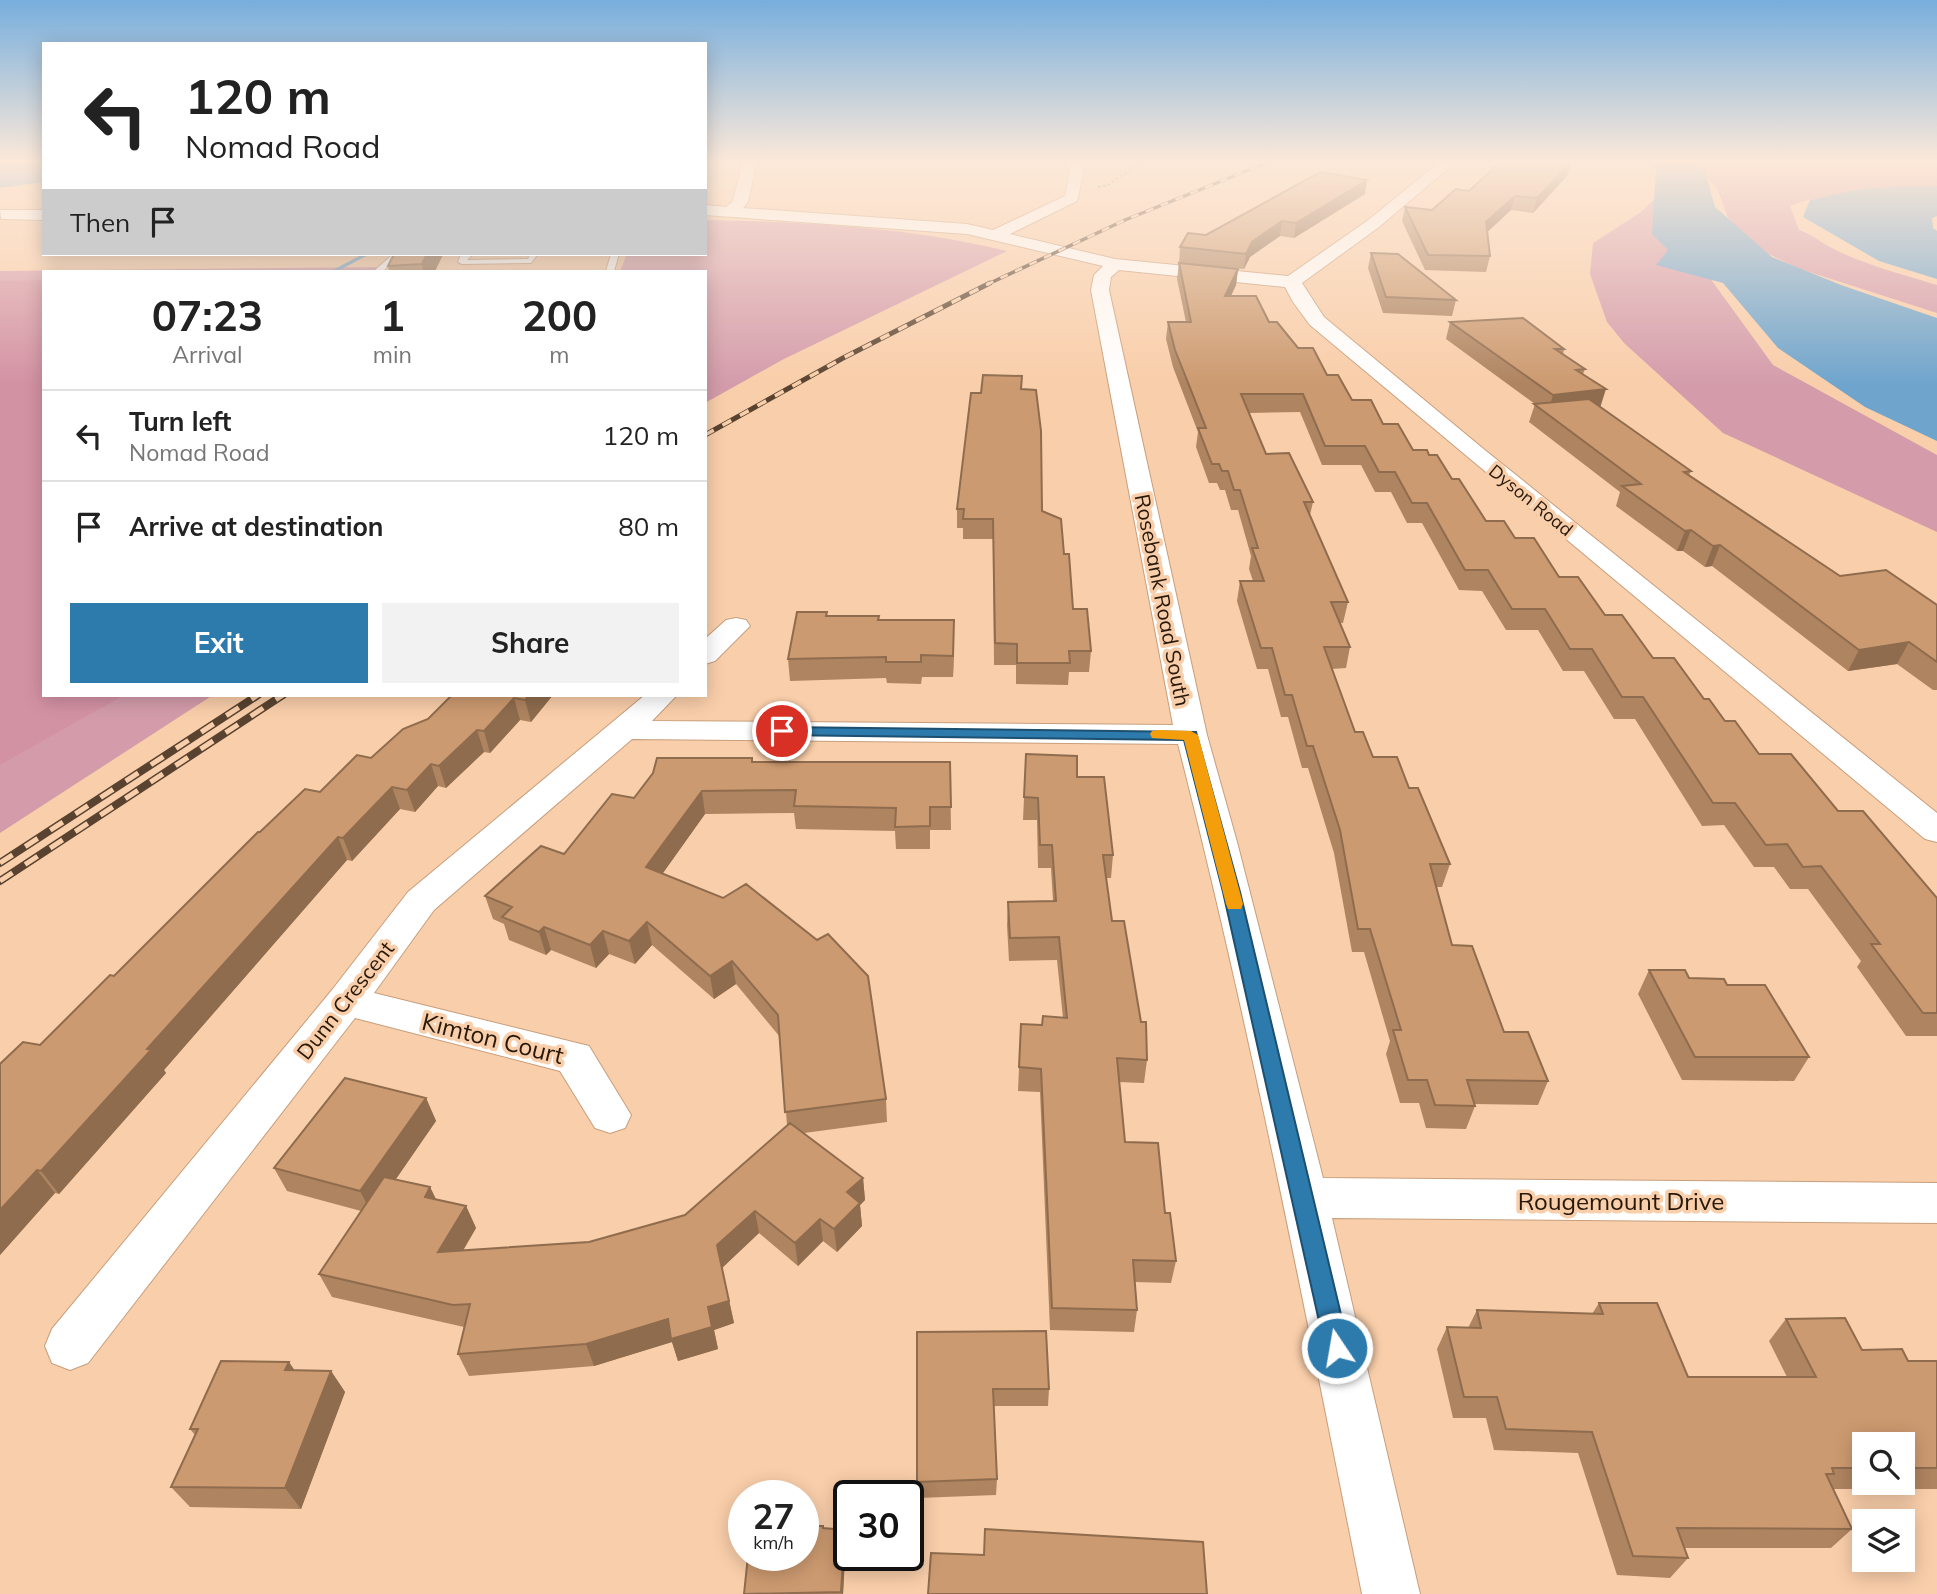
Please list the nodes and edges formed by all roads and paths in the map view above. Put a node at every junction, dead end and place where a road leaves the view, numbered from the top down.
1 (1003, 235) edge
2 (1357, 235) edge
3 (396, 256) edge
4 (467, 256) edge
5 (533, 256) edge
6 (1115, 264) junction
7 (379, 270) edge
8 (1292, 282) junction
9 (736, 626) dead end
10 (707, 652) edge
11 (660, 697) edge
12 (624, 730) junction
13 (1191, 735) junction
14 (1937, 831) edge
15 (346, 1001) junction
16 (610, 1115) dead end
17 (1304, 1198) junction
18 (1937, 1203) edge
19 (70, 1346) dead end
20 (1391, 1594) edge

1 - 6 street
2 - 8 street
3 - 7 lane
4 - 5 lane
6 - 8 street
6 - 13 street, Rosebank Road South
8 - 14 street, Dyson Road
9 - 10 street
11 - 12 street, Dunn Crescent
12 - 13 street
12 - 15 street, Dunn Crescent
13 - 17 street, Rosebank Road South
15 - 16 street, Kimton Court
15 - 19 street, Dunn Crescent
17 - 18 street, Rougemount Drive
17 - 20 street, Rosebank Road South

